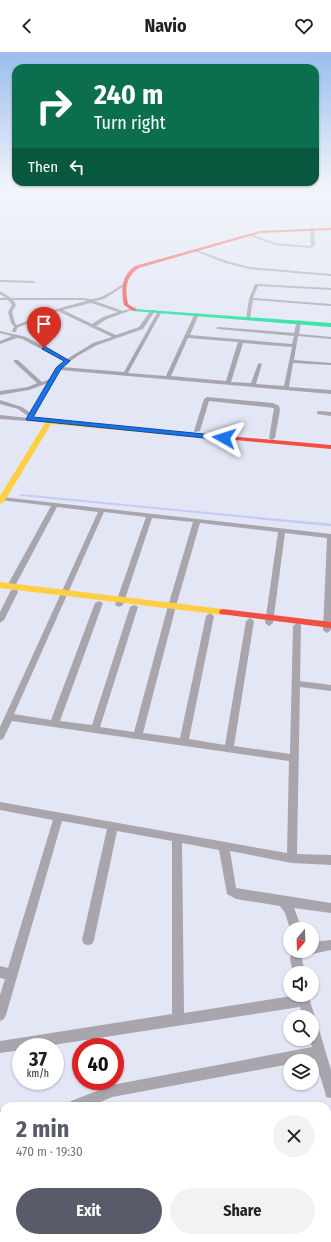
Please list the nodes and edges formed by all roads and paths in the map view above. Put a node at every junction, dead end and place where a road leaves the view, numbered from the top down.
1 (223, 244) edge
2 (224, 244) edge
3 (274, 244) edge
4 (312, 246) joint
5 (197, 251) junction
6 (311, 252) dead end
7 (127, 275) junction
8 (331, 275) edge
9 (19, 277) dead end
10 (0, 281) edge
11 (13, 282) junction
12 (34, 282) dead end
13 (124, 285) junction
14 (318, 289) junction
15 (331, 289) edge
16 (0, 291) edge
17 (9, 298) junction
18 (0, 299) edge
19 (252, 299) junction
20 (92, 301) junction
21 (315, 304) junction
22 (331, 305) edge
23 (59, 310) junction
24 (129, 310) junction
25 (154, 312) junction
26 (196, 314) junction
27 (248, 318) junction
28 (299, 322) junction
29 (94, 325) junction
30 (331, 325) edge
31 (16, 327) junction
32 (218, 328) dead end
33 (0, 332) edge
34 (11, 334) junction
35 (297, 335) junction
36 (17, 336) junction
37 (186, 336) junction
38 (116, 337) junction
39 (331, 338) edge
40 (241, 341) junction
41 (0, 343) edge
42 (295, 346) junction
43 (16, 361) dead end
44 (67, 361) junction
45 (292, 361) junction
46 (260, 364) dead end
47 (331, 364) edge
48 (59, 368) junction
49 (125, 374) junction
50 (168, 377) junction
51 (52, 380) junction
52 (228, 383) junction
53 (41, 384) junction
54 (253, 385) junction
55 (286, 388) junction
56 (331, 392) edge
57 (0, 393) edge
58 (0, 398) edge
59 (3, 402) edge
60 (319, 413) dead end
61 (331, 414) edge
62 (0, 417) edge
63 (30, 418) junction
64 (47, 422) junction
65 (197, 431) junction
66 (272, 438) junction
67 (331, 444) edge
68 (331, 447) edge
69 (1, 497) edge
70 (56, 505) junction
71 (102, 510) junction
72 (150, 516) junction
73 (197, 521) junction
74 (282, 530) junction
75 (331, 536) edge
76 (0, 584) edge
77 (12, 589) junction
78 (0, 591) edge
79 (64, 595) junction
80 (120, 602) junction
81 (99, 603) junction
82 (134, 607) junction
83 (171, 609) junction
84 (210, 616) junction
85 (0, 620) edge
86 (269, 620) junction
87 (250, 621) junction
88 (296, 626) junction
89 (329, 627) edge
90 (295, 683) junction
91 (331, 688) edge
92 (9, 717) junction
93 (54, 724) junction
94 (95, 729) junction
95 (138, 735) junction
96 (0, 737) edge
97 (184, 742) junction
98 (229, 749) junction
99 (294, 758) junction
100 (0, 806) edge
101 (59, 816) junction
102 (113, 826) junction
103 (177, 837) junction
104 (224, 846) junction
105 (292, 858) junction
106 (331, 860) edge
107 (284, 902) junction
108 (331, 908) edge
109 (294, 922) edge
110 (88, 940) dead end
111 (331, 945) edge
112 (319, 947) edge
113 (0, 972) edge
114 (12, 974) junction
115 (283, 1002) edge
116 (0, 1015) edge
117 (178, 1019) junction
118 (317, 1046) edge
119 (0, 1047) edge
120 (319, 1052) junction
121 (331, 1092) edge
122 (86, 1102) edge

1 - 5 street
2 - 5 street
3 - 4 street
4 - 6 street
5 - 7 street
5 - 8 street
7 - 13 street
7 - 24 street
9 - 11 street
10 - 11 street
11 - 12 street
11 - 16 street
13 - 20 street
13 - 24 street
14 - 15 street
14 - 19 street
14 - 21 street
16 - 17 street
17 - 18 street
17 - 20 street
17 - 31 street
19 - 21 street
19 - 27 street
20 - 23 street
20 - 24 street
21 - 22 street
23 - 29 street
23 - 31 street
24 - 25 street
24 - 29 street
25 - 26 street
25 - 38 street
25 - 49 street
26 - 27 street
26 - 28 street
26 - 37 street
27 - 28 street
28 - 30 street
28 - 35 street
29 - 38 street
31 - 34 street
32 - 35 street
33 - 34 street
34 - 36 street
35 - 39 street
35 - 42 street
36 - 41 street
36 - 44 street
37 - 40 street
37 - 50 street
38 - 44 street
40 - 42 street
40 - 52 street
42 - 45 street
43 - 53 street
44 - 48 street
45 - 47 street
45 - 55 street
46 - 54 street
48 - 49 street
48 - 51 street
49 - 50 street
50 - 52 street
51 - 53 street
51 - 63 street
52 - 54 street
53 - 57 street
54 - 55 street
55 - 56 street
58 - 59 street
59 - 63 street
60 - 61 street
62 - 63 street
63 - 64 street
64 - 65 street
64 - 68 street
64 - 69 street
65 - 66 street
65 - 66 street
66 - 67 street
69 - 70 street
70 - 71 street
70 - 77 street
71 - 72 street
71 - 79 street
72 - 73 street
72 - 80 street
73 - 74 street
73 - 83 street
74 - 75 street
74 - 86 street
75 - 89 street
76 - 77 street
77 - 78 street
77 - 79 street
77 - 85 street
79 - 80 street
79 - 81 street
79 - 92 street
80 - 81 street
80 - 82 street
80 - 83 street
81 - 93 street
82 - 83 street
82 - 94 street
83 - 84 street
83 - 86 street
83 - 95 street
84 - 87 street
84 - 97 street
86 - 87 street
86 - 88 street
86 - 89 street
87 - 98 street
88 - 89 street
88 - 90 street
90 - 91 street
90 - 99 street
92 - 93 street
92 - 96 street
93 - 94 street
94 - 95 street
95 - 97 street
97 - 98 street
98 - 99 street
99 - 105 street
100 - 101 street
101 - 102 street
101 - 114 street
102 - 103 street
102 - 110 street
103 - 104 street
103 - 117 street
104 - 105 street
104 - 107 street
105 - 106 street
107 - 108 street
107 - 109 street
111 - 112 street
113 - 114 street
114 - 116 street
115 - 117 street
117 - 119 street
118 - 120 street
120 - 121 street
120 - 122 street

